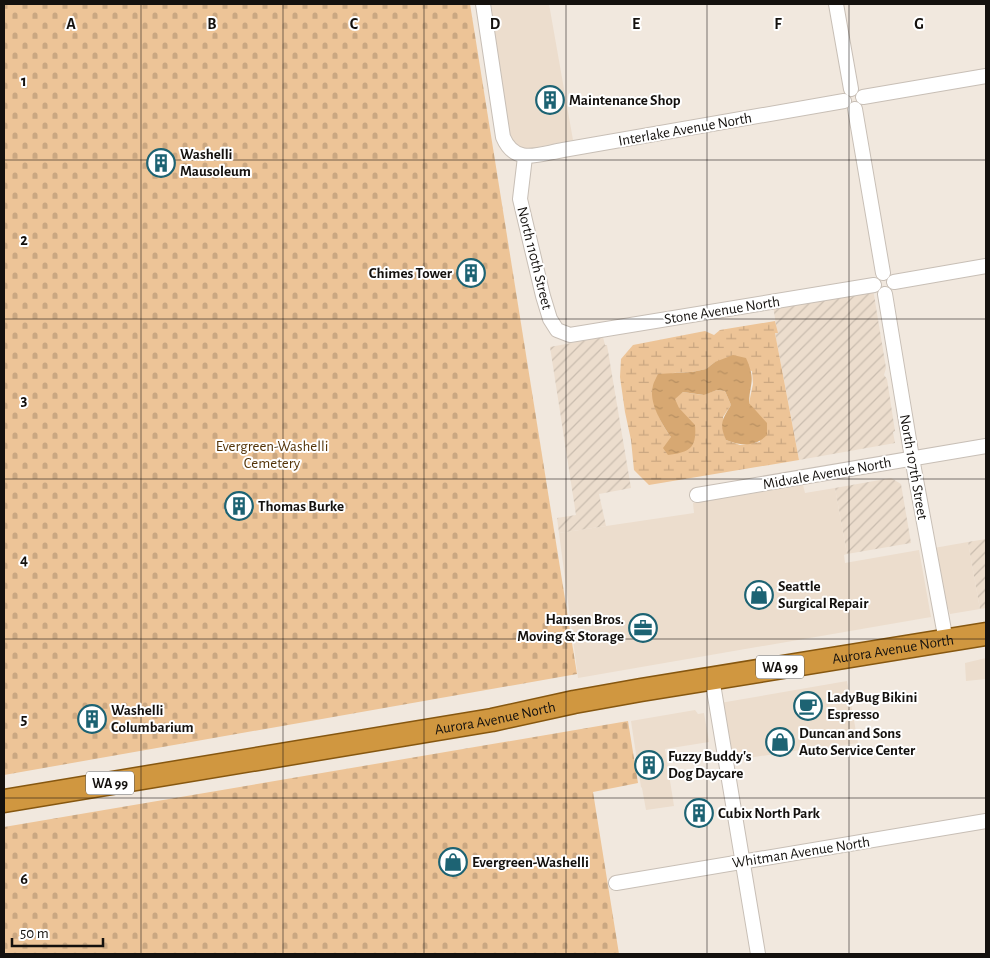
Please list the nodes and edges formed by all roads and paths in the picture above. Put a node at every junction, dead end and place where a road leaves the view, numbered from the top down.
1 (484, 4) edge
2 (836, 4) edge
3 (986, 76) edge
4 (853, 99) junction
5 (526, 156) junction
6 (986, 266) edge
7 (883, 273) junction
8 (894, 282) junction
9 (880, 289) junction
10 (570, 335) joint
11 (986, 446) edge
12 (912, 458) junction
13 (696, 496) dead end
14 (986, 634) edge
15 (946, 641) junction
16 (712, 678) junction
17 (4, 801) edge
18 (986, 821) edge
19 (743, 861) junction
20 (616, 883) dead end
21 (758, 954) edge

1 - 5 street
2 - 4 street
3 - 4 street, Interlake Avenue North
4 - 5 street, Interlake Avenue North
4 - 7 street
5 - 10 street, North 110th Street
6 - 8 street
7 - 8 street
7 - 9 street
8 - 9 street
9 - 10 street, Stone Avenue North
9 - 12 street, North 107th Street
11 - 12 street, Midvale Avenue North
12 - 13 street, Midvale Avenue North
12 - 15 street, North 107th Street
14 - 15 highway, Aurora Avenue North / WA 99
15 - 16 highway, Aurora Avenue North / WA 99
16 - 17 highway, Aurora Avenue North / WA 99
16 - 19 street
18 - 19 street, Whitman Avenue North
19 - 20 street, Whitman Avenue North
19 - 21 street

